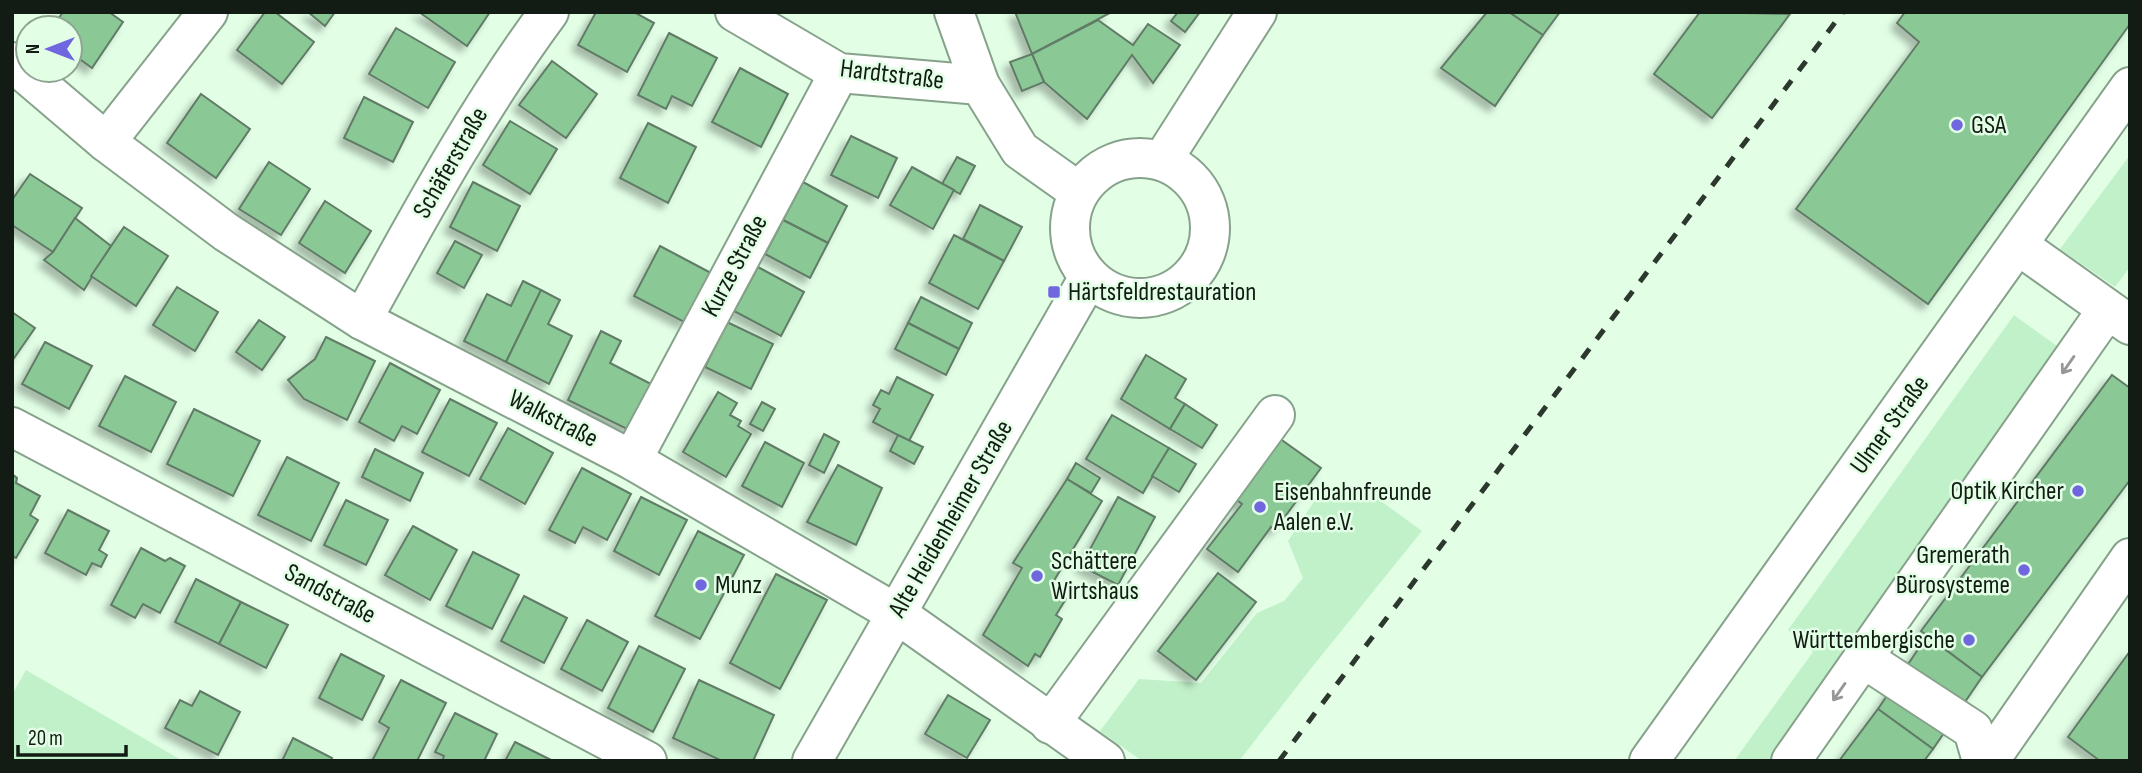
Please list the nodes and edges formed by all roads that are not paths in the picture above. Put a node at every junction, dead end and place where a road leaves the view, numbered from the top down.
1 (208, 12) edge
2 (549, 12) edge
3 (735, 12) edge
4 (954, 12) edge
5 (1257, 12) edge
6 (12, 62) edge
7 (839, 73) junction
8 (980, 85) junction
9 (2130, 87) edge
10 (106, 142) junction
11 (1162, 161) junction
12 (1079, 192) junction
13 (2018, 245) junction
14 (1089, 277) junction
15 (2118, 317) edge
16 (362, 320) junction
17 (1276, 415) dead end
18 (12, 427) edge
19 (632, 460) junction
20 (2130, 558) edge
21 (897, 614) junction
22 (1863, 658) junction
23 (1051, 724) junction
24 (647, 761) edge
25 (813, 761) edge
26 (1105, 761) edge
27 (1649, 761) edge
28 (1791, 761) edge
29 (1982, 761) edge
30 (1989, 761) edge

1 - 10 street
2 - 16 street, Schäferstraße
3 - 7 street, Hardtstraße
4 - 8 street
5 - 11 street
6 - 10 street, Walkstraße
7 - 8 street, Hardtstraße
7 - 19 street, Kurze Straße
8 - 12 street
9 - 13 street, Ulmer Straße
10 - 16 street, Walkstraße
11 - 12 street
11 - 14 street
12 - 14 street
13 - 15 street
13 - 27 street, Ulmer Straße
14 - 21 street, Alte Heidenheimer Straße
15 -> 22 street
16 - 19 street, Walkstraße
17 - 23 street
18 - 24 street, Sandstraße
19 - 21 street, Walkstraße
20 - 30 street
21 - 23 street, Walkstraße
21 - 25 street, Alte Heidenheimer Straße
22 -> 28 street
22 - 29 street
23 - 26 street, Walkstraße

